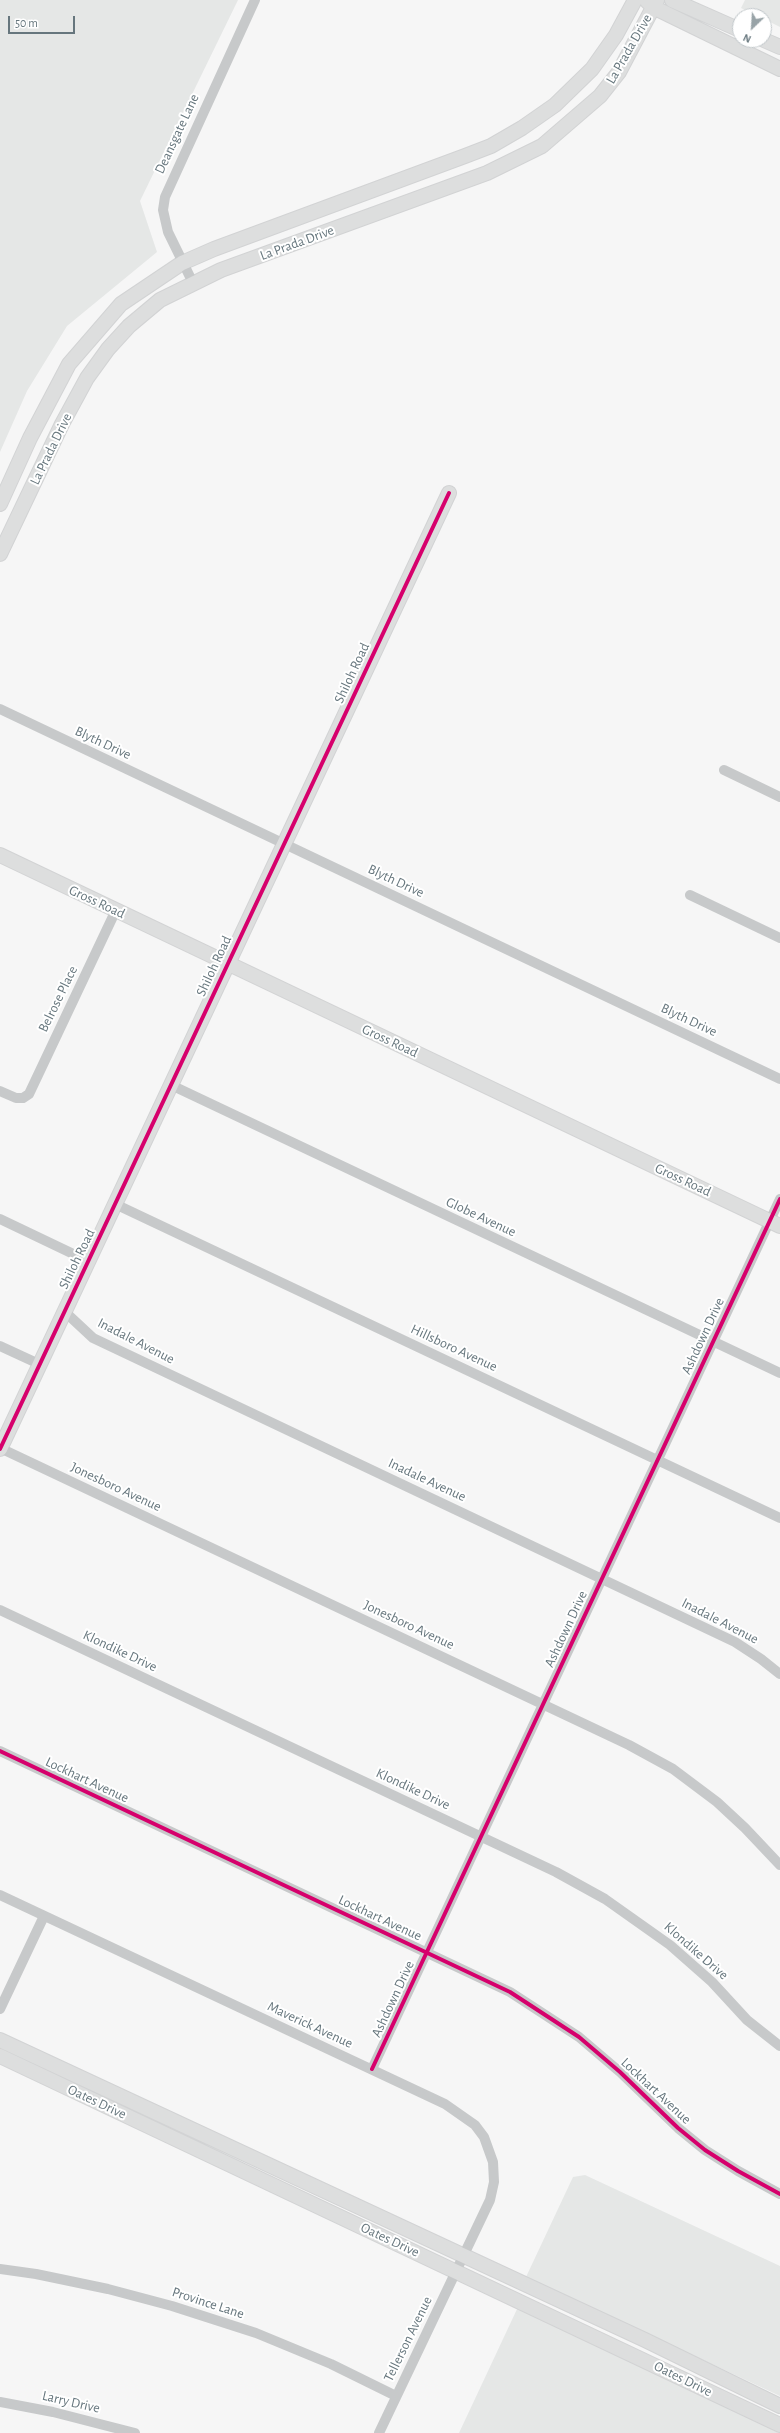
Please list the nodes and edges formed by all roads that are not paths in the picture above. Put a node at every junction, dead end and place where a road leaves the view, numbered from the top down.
1 (255, 0) edge
2 (635, 0) edge
3 (672, 0) edge
4 (652, 2) edge
5 (732, 26) edge
6 (780, 69) edge
7 (430, 170) junction
8 (438, 192) junction
9 (182, 263) junction
10 (194, 283) junction
11 (69, 364) junction
12 (87, 378) junction
13 (449, 493) dead end
14 (3, 498) edge
15 (26, 502) junction
16 (0, 554) edge
17 (0, 709) edge
18 (724, 770) dead end
19 (780, 797) edge
20 (284, 844) junction
21 (1, 859) edge
22 (690, 895) dead end
23 (116, 910) junction
24 (780, 938) edge
25 (227, 963) junction
26 (780, 1079) edge
27 (171, 1085) junction
28 (0, 1091) edge
29 (780, 1199) edge
30 (115, 1204) junction
31 (0, 1219) edge
32 (775, 1224) edge
33 (88, 1261) junction
34 (64, 1311) junction
35 (712, 1341) junction
36 (0, 1346) edge
37 (39, 1364) junction
38 (780, 1373) edge
39 (0, 1448) edge
40 (658, 1460) junction
41 (780, 1518) edge
42 (602, 1578) junction
43 (0, 1610) edge
44 (780, 1674) edge
45 (543, 1704) junction
46 (0, 1751) edge
47 (481, 1837) junction
48 (780, 1865) edge
49 (0, 1895) edge
50 (44, 1916) junction
51 (426, 1952) junction
52 (0, 2008) edge
53 (0, 2040) edge
54 (780, 2046) edge
55 (0, 2056) edge
56 (372, 2069) junction
57 (780, 2194) edge
58 (462, 2257) junction
59 (0, 2269) edge
60 (456, 2271) junction
61 (604, 2322) junction
62 (596, 2338) junction
63 (702, 2368) junction
64 (694, 2384) junction
65 (396, 2396) junction
66 (0, 2402) edge
67 (780, 2406) edge
68 (780, 2425) edge
69 (135, 2433) edge
70 (379, 2433) edge

1 - 9 street, Deansgate Lane
2 - 7 main road, La Prada Drive
3 - 5 main road
4 - 6 main road
4 - 8 main road, La Prada Drive
7 - 8 main road
7 - 9 main road, La Prada Drive
8 - 10 main road, La Prada Drive
9 - 10 street, Deansgate Lane
9 - 11 main road, La Prada Drive
10 - 12 main road, La Prada Drive
11 - 12 main road
11 - 14 main road, La Prada Drive
12 - 15 main road, La Prada Drive
13 - 20 main road, Shiloh Road
14 - 15 main road
15 - 16 main road, La Prada Drive
17 - 20 street, Blyth Drive
18 - 19 street
20 - 25 main road, Shiloh Road
20 - 26 street, Blyth Drive
21 - 23 main road, Gross Road
22 - 24 street
23 - 25 main road, Gross Road
23 - 28 street, Belrose Place
25 - 27 main road, Shiloh Road
25 - 32 main road, Gross Road
27 - 30 main road, Shiloh Road
27 - 35 street, Globe Avenue
29 - 32 street, Ashdown Drive
30 - 33 main road, Shiloh Road
30 - 40 street, Hillsboro Avenue
31 - 33 street
32 - 35 street, Ashdown Drive
33 - 34 main road, Shiloh Road
34 - 37 main road, Shiloh Road
34 - 42 street, Inadale Avenue
35 - 38 street, Globe Avenue
35 - 40 street, Ashdown Drive
36 - 37 street
37 - 39 main road, Shiloh Road
39 - 45 street, Jonesboro Avenue
40 - 41 street, Hillsboro Avenue
40 - 42 street, Ashdown Drive
42 - 44 street, Inadale Avenue
42 - 45 street, Ashdown Drive
43 - 47 street, Klondike Drive
45 - 47 street, Ashdown Drive
45 - 48 street, Jonesboro Avenue
46 - 51 street, Lockhart Avenue
47 - 51 street, Ashdown Drive
47 - 54 street, Klondike Drive
49 - 50 street, Maverick Avenue
50 - 52 street
50 - 56 street, Maverick Avenue
51 - 56 street, Ashdown Drive
51 - 57 street, Lockhart Avenue
53 - 58 main road, Oates Drive
55 - 60 main road, Oates Drive
56 - 58 street, Maverick Avenue
58 - 60 street, Tellerson Avenue
58 - 61 main road, Oates Drive
59 - 65 street, Province Lane
60 - 62 main road, Oates Drive
60 - 65 street, Tellerson Avenue
61 - 62 main road
61 - 63 main road, Oates Drive
62 - 64 main road, Oates Drive
63 - 64 main road
63 - 67 main road, Oates Drive
64 - 68 main road, Oates Drive
65 - 70 street, Tellerson Avenue
66 - 69 street, Larry Drive

